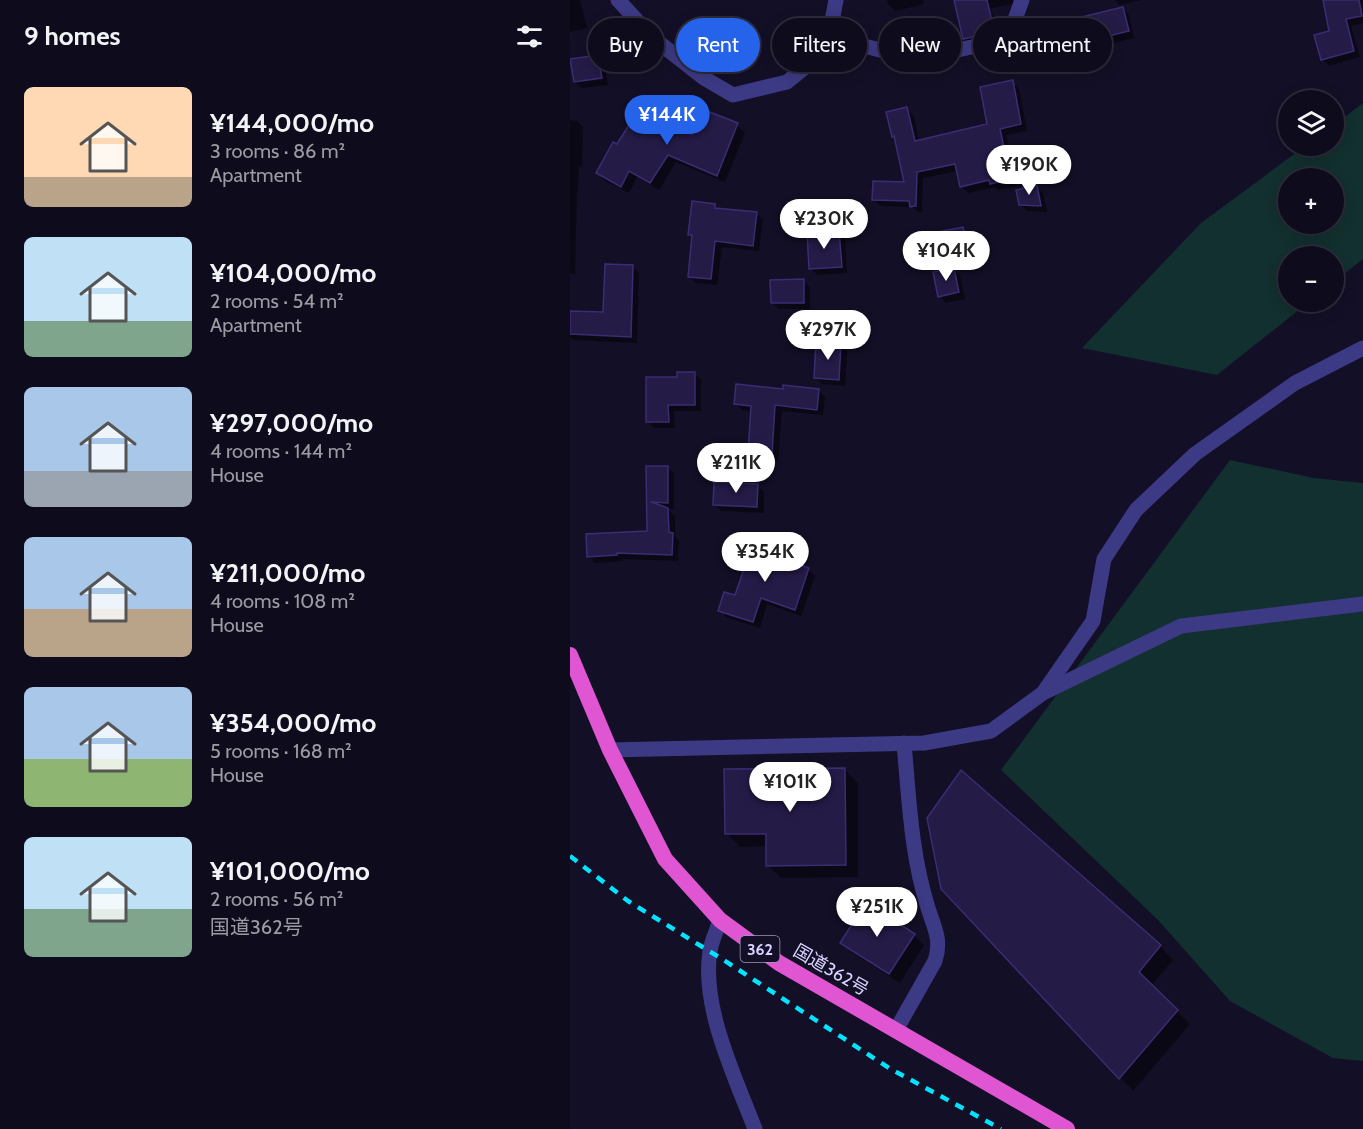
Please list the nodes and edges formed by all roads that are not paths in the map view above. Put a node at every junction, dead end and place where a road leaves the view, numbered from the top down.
1 (618, 0) edge
2 (836, 0) edge
3 (1022, 0) edge
4 (833, 18) edge
5 (867, 47) edge
6 (799, 72) edge
7 (1363, 348) edge
8 (1363, 604) edge
9 (570, 655) edge
10 (1042, 693) junction
11 (904, 744) junction
12 (610, 750) junction
13 (720, 920) junction
14 (896, 1030) junction
15 (755, 1129) edge
16 (1067, 1129) edge

1 - 6 street
2 - 4 street
3 - 5 street
7 - 10 street
8 - 10 street
9 - 12 highway, 国道362号 / 362
10 - 11 street
11 - 12 street
11 - 14 street
12 - 13 highway, 国道362号 / 362
13 - 14 highway, 国道362号 / 362
13 - 15 street
14 - 16 highway, 国道362号 / 362

